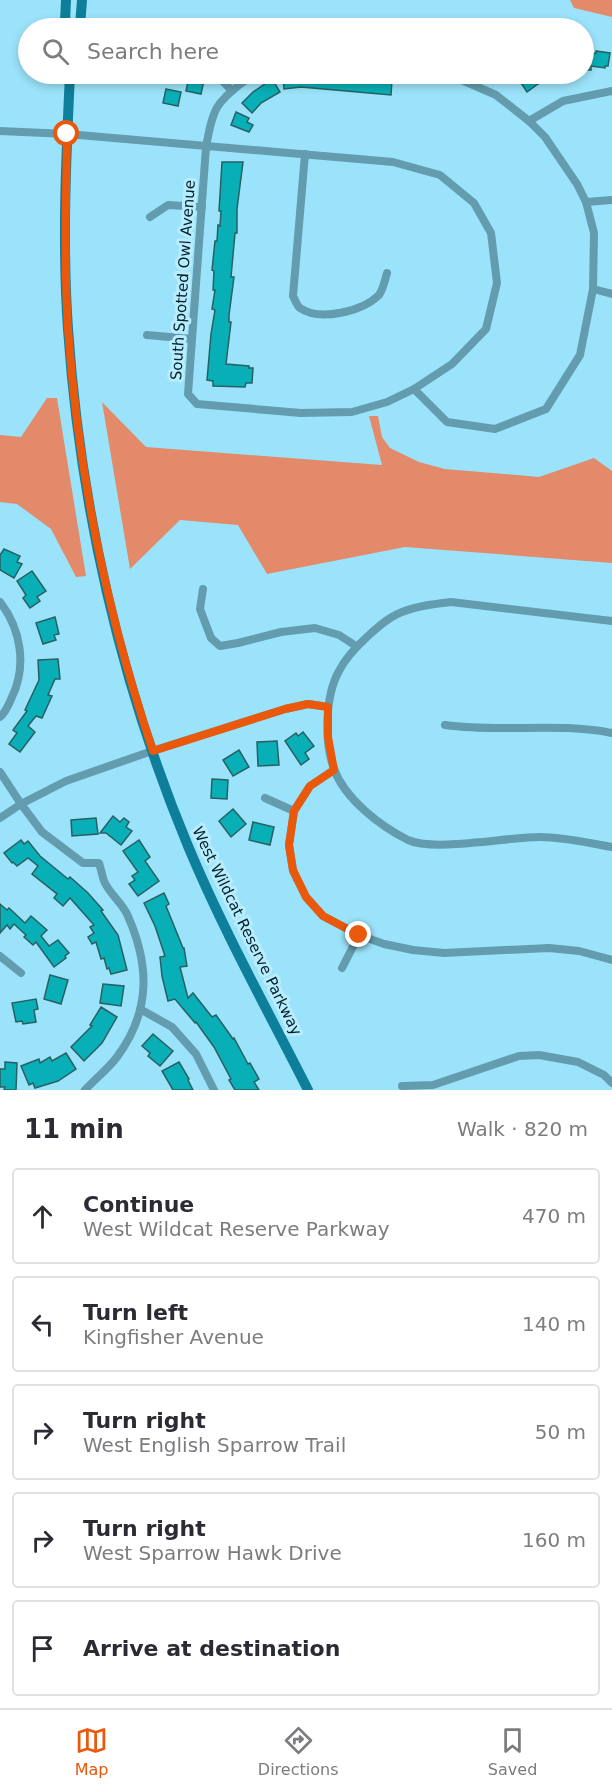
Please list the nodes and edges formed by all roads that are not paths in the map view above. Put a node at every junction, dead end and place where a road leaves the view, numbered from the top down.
1 (66, 0) edge
2 (82, 0) edge
3 (65, 18) edge
4 (81, 18) edge
5 (70, 84) edge
6 (225, 84) edge
7 (241, 84) edge
8 (471, 84) edge
9 (232, 91) junction
10 (612, 91) edge
11 (529, 121) junction
12 (0, 131) edge
13 (67, 134) junction
14 (206, 147) junction
15 (305, 153) junction
16 (612, 200) edge
17 (586, 202) junction
18 (202, 207) junction
19 (150, 217) dead end
20 (387, 273) dead end
21 (593, 289) junction
22 (612, 294) edge
23 (147, 335) dead end
24 (192, 339) junction
25 (414, 389) junction
26 (203, 589) dead end
27 (0, 602) edge
28 (612, 621) edge
29 (356, 646) junction
30 (328, 707) junction
31 (0, 717) edge
32 (445, 725) dead end
33 (612, 733) edge
34 (153, 751) junction
35 (334, 770) junction
36 (0, 772) edge
37 (265, 798) dead end
38 (21, 804) junction
39 (294, 811) junction
40 (0, 818) edge
41 (612, 847) edge
42 (359, 935) junction
43 (0, 956) edge
44 (612, 960) edge
45 (342, 968) dead end
46 (21, 973) dead end
47 (140, 1009) junction
48 (612, 1083) edge
49 (402, 1086) dead end
50 (85, 1090) edge
51 (214, 1090) edge
52 (308, 1090) edge

1 - 3 main road
2 - 4 main road
5 - 13 main road, West Wildcat Reserve Parkway
6 - 9 street
7 - 9 street
8 - 11 street
9 - 14 street
10 - 11 street
11 - 17 street
12 - 13 street, South Spotted Owl Avenue
13 - 14 street, South Spotted Owl Avenue
13 - 34 main road, West Wildcat Reserve Parkway
14 - 15 street, South Spotted Owl Avenue
14 - 18 street, South Spotted Owl Avenue
15 - 20 street
15 - 25 street, South Spotted Owl Avenue
16 - 17 street
17 - 21 street
18 - 19 street
18 - 24 street, South Spotted Owl Avenue
21 - 22 street
21 - 25 street
23 - 24 street
24 - 25 street, South Spotted Owl Avenue
26 - 29 street
27 - 31 street
28 - 29 street
29 - 30 street
30 - 34 street
30 - 35 street
32 - 33 street
34 - 38 street
34 - 52 main road, West Wildcat Reserve Parkway
35 - 39 street
35 - 41 street
36 - 38 street
37 - 39 street
38 - 40 street
38 - 47 street
39 - 42 street
42 - 44 street
42 - 45 street
43 - 46 street
47 - 50 street
47 - 51 street
48 - 49 street

